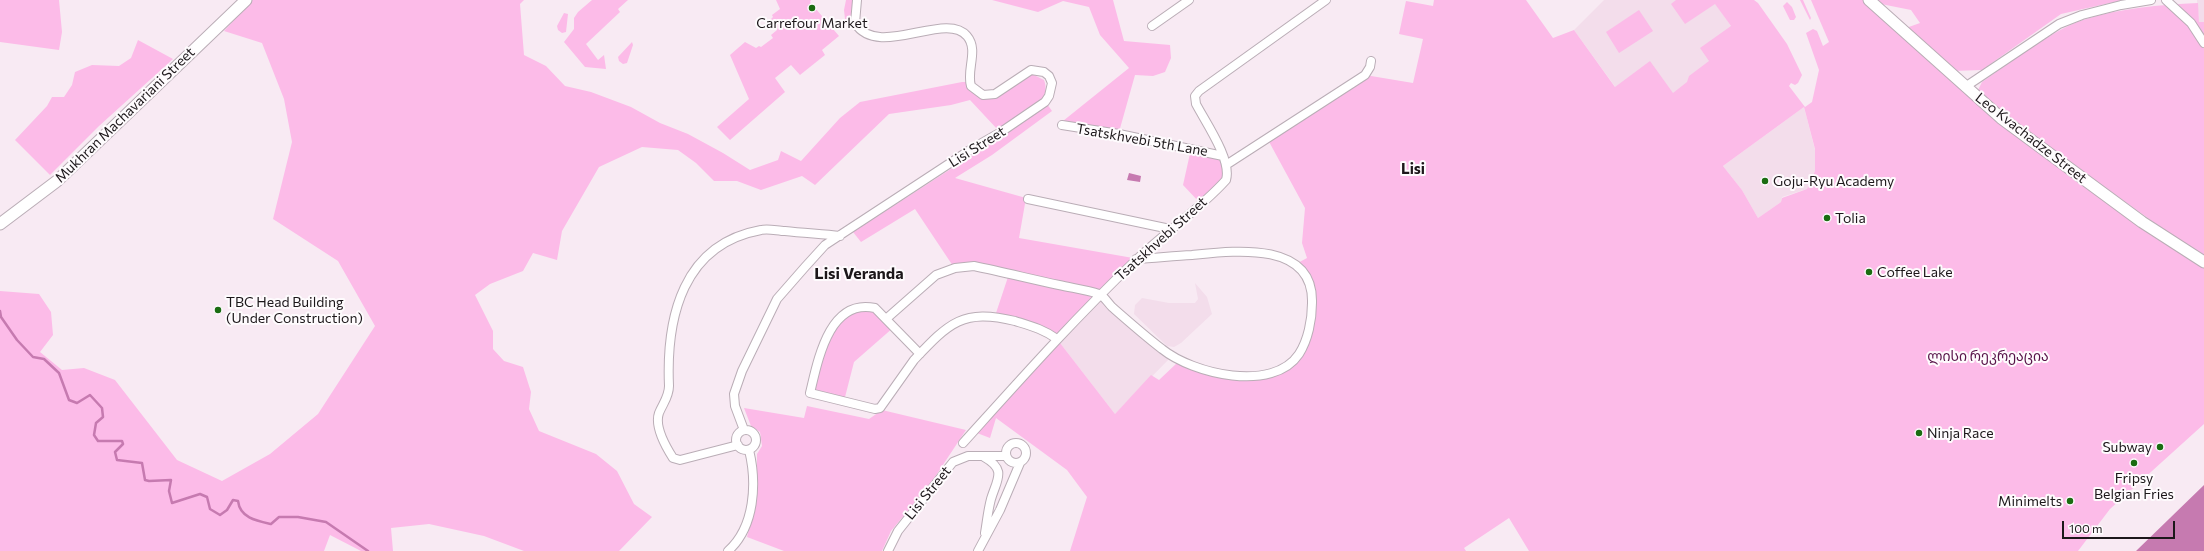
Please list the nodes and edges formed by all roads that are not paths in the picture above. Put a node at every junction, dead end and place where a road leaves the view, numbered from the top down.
1 (246, 0) edge
2 (857, 0) edge
3 (1189, 0) edge
4 (1326, 0) edge
5 (1869, 0) edge
6 (2151, 0) edge
7 (2166, 0) edge
8 (1152, 26) dead end
9 (2204, 42) edge
10 (1371, 61) dead end
11 (1965, 87) junction
12 (1062, 126) dead end
13 (1223, 156) junction
14 (1226, 165) junction
15 (1028, 199) dead end
16 (0, 224) edge
17 (1170, 229) junction
18 (840, 236) junction
19 (1136, 260) junction
20 (2204, 262) edge
21 (1100, 295) junction
22 (886, 319) junction
23 (1057, 339) junction
24 (920, 354) junction
25 (744, 430) junction
26 (963, 442) dead end
27 (738, 445) junction
28 (749, 450) junction
29 (982, 456) junction
30 (1006, 456) junction
31 (1020, 462) junction
32 (984, 539) junction
33 (728, 551) edge
34 (888, 551) edge
35 (978, 551) edge

1 - 16 main road, Mukhran Machavariani Street
2 - 18 street, Lisi Street
3 - 8 street
4 - 13 street
5 - 11 main road, Leo Kvachadze Street
6 - 11 street
7 - 9 street
10 - 14 street
11 - 20 main road, Leo Kvachadze Street
12 - 13 street, Tsatskhvebi 5th Lane
13 - 14 street
14 - 17 street, Tsatskhvebi Street
15 - 17 street
17 - 19 street, Tsatskhvebi Street
18 - 25 street, Lisi Street
18 - 27 street
19 - 21 street, Tsatskhvebi Street
19 - 21 street
21 - 22 street
21 - 23 street, Tsatskhvebi Street
22 - 24 street
22 - 24 street
23 - 24 street
23 - 26 street, Tsatskhvebi Street
25 - 27 street
25 - 28 street
27 - 28 street
28 - 33 street
29 - 30 street, Lisi Street
29 - 32 street
29 - 34 street, Lisi Street
30 - 31 street
30 - 31 street
31 - 32 street
32 - 35 street

